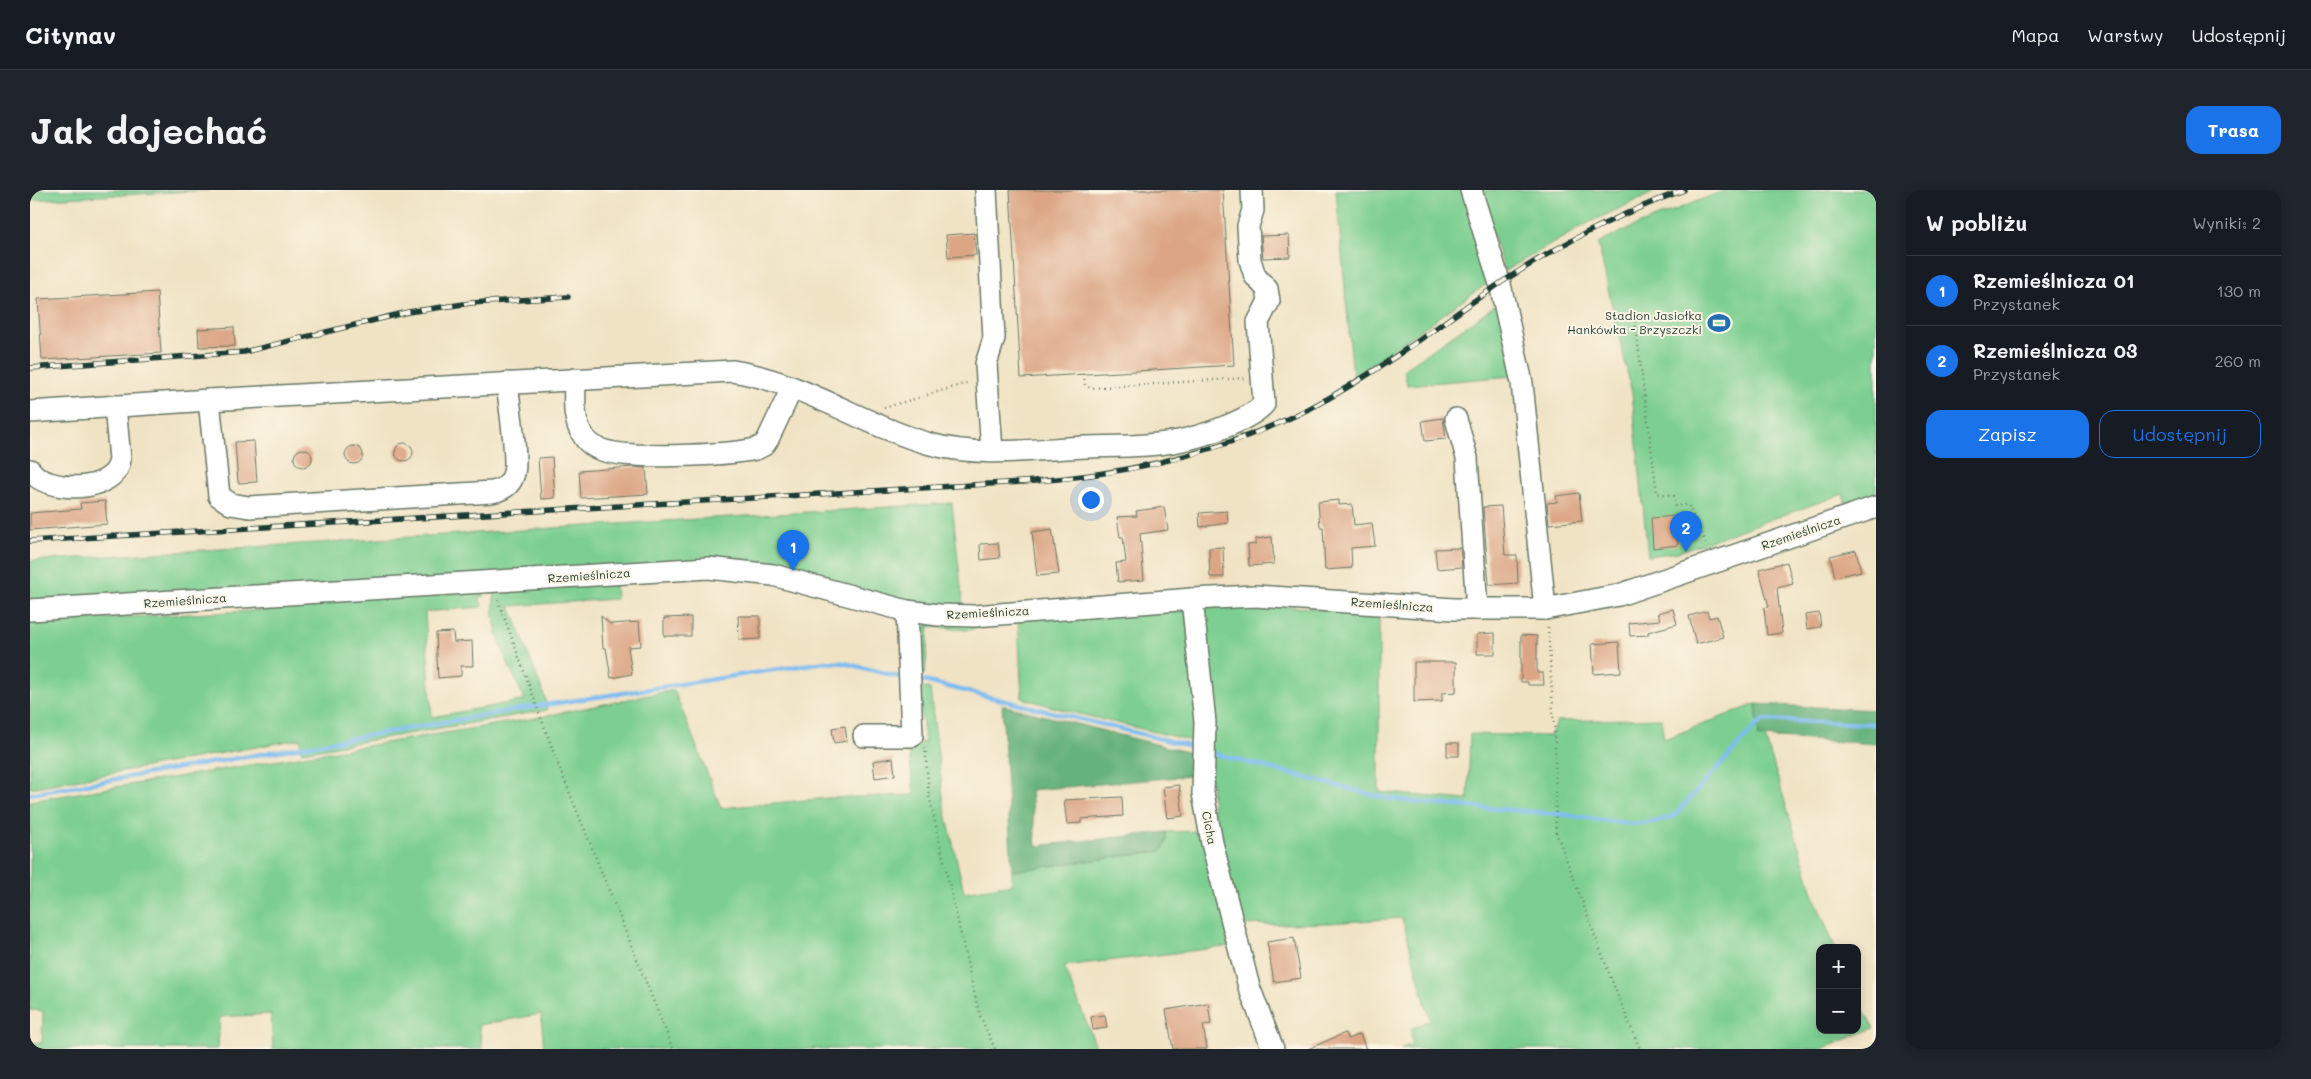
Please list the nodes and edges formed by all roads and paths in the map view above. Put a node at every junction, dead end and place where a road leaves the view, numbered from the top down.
1 (986, 190) edge
2 (1252, 190) edge
3 (1471, 190) edge
4 (1635, 321) dead end
5 (1084, 374) dead end
6 (1263, 376) junction
7 (987, 377) junction
8 (575, 380) junction
9 (507, 383) junction
10 (792, 388) junction
11 (209, 400) junction
12 (115, 406) junction
13 (30, 412) edge
14 (856, 416) junction
15 (1456, 420) dead end
16 (992, 451) junction
17 (30, 470) edge
18 (1876, 506) edge
19 (1716, 562) junction
20 (491, 582) junction
21 (1192, 598) junction
22 (1546, 608) junction
23 (1477, 609) junction
24 (30, 610) edge
25 (907, 611) junction
26 (912, 728) junction
27 (864, 736) dead end
28 (673, 1049) edge
29 (995, 1049) edge
30 (1273, 1049) edge
31 (1640, 1049) edge

1 - 7 street
2 - 6 street
3 - 22 street
4 - 19 path
5 - 6 path
6 - 16 street
7 - 14 path
7 - 16 street
8 - 9 street
8 - 10 street
8 - 10 street
9 - 11 street
9 - 11 street
10 - 14 street
11 - 12 street
12 - 13 street
12 - 17 street
14 - 16 street
15 - 23 street
18 - 19 street, Rzemieślnicza
19 - 22 street, Rzemieślnicza
20 - 24 street, Rzemieślnicza
20 - 25 street, Rzemieślnicza
20 - 28 path
21 - 23 street, Rzemieślnicza
21 - 25 street, Rzemieślnicza
21 - 30 street, Cicha
22 - 23 street, Rzemieślnicza
22 - 31 path
25 - 26 street
26 - 27 street
26 - 29 path

